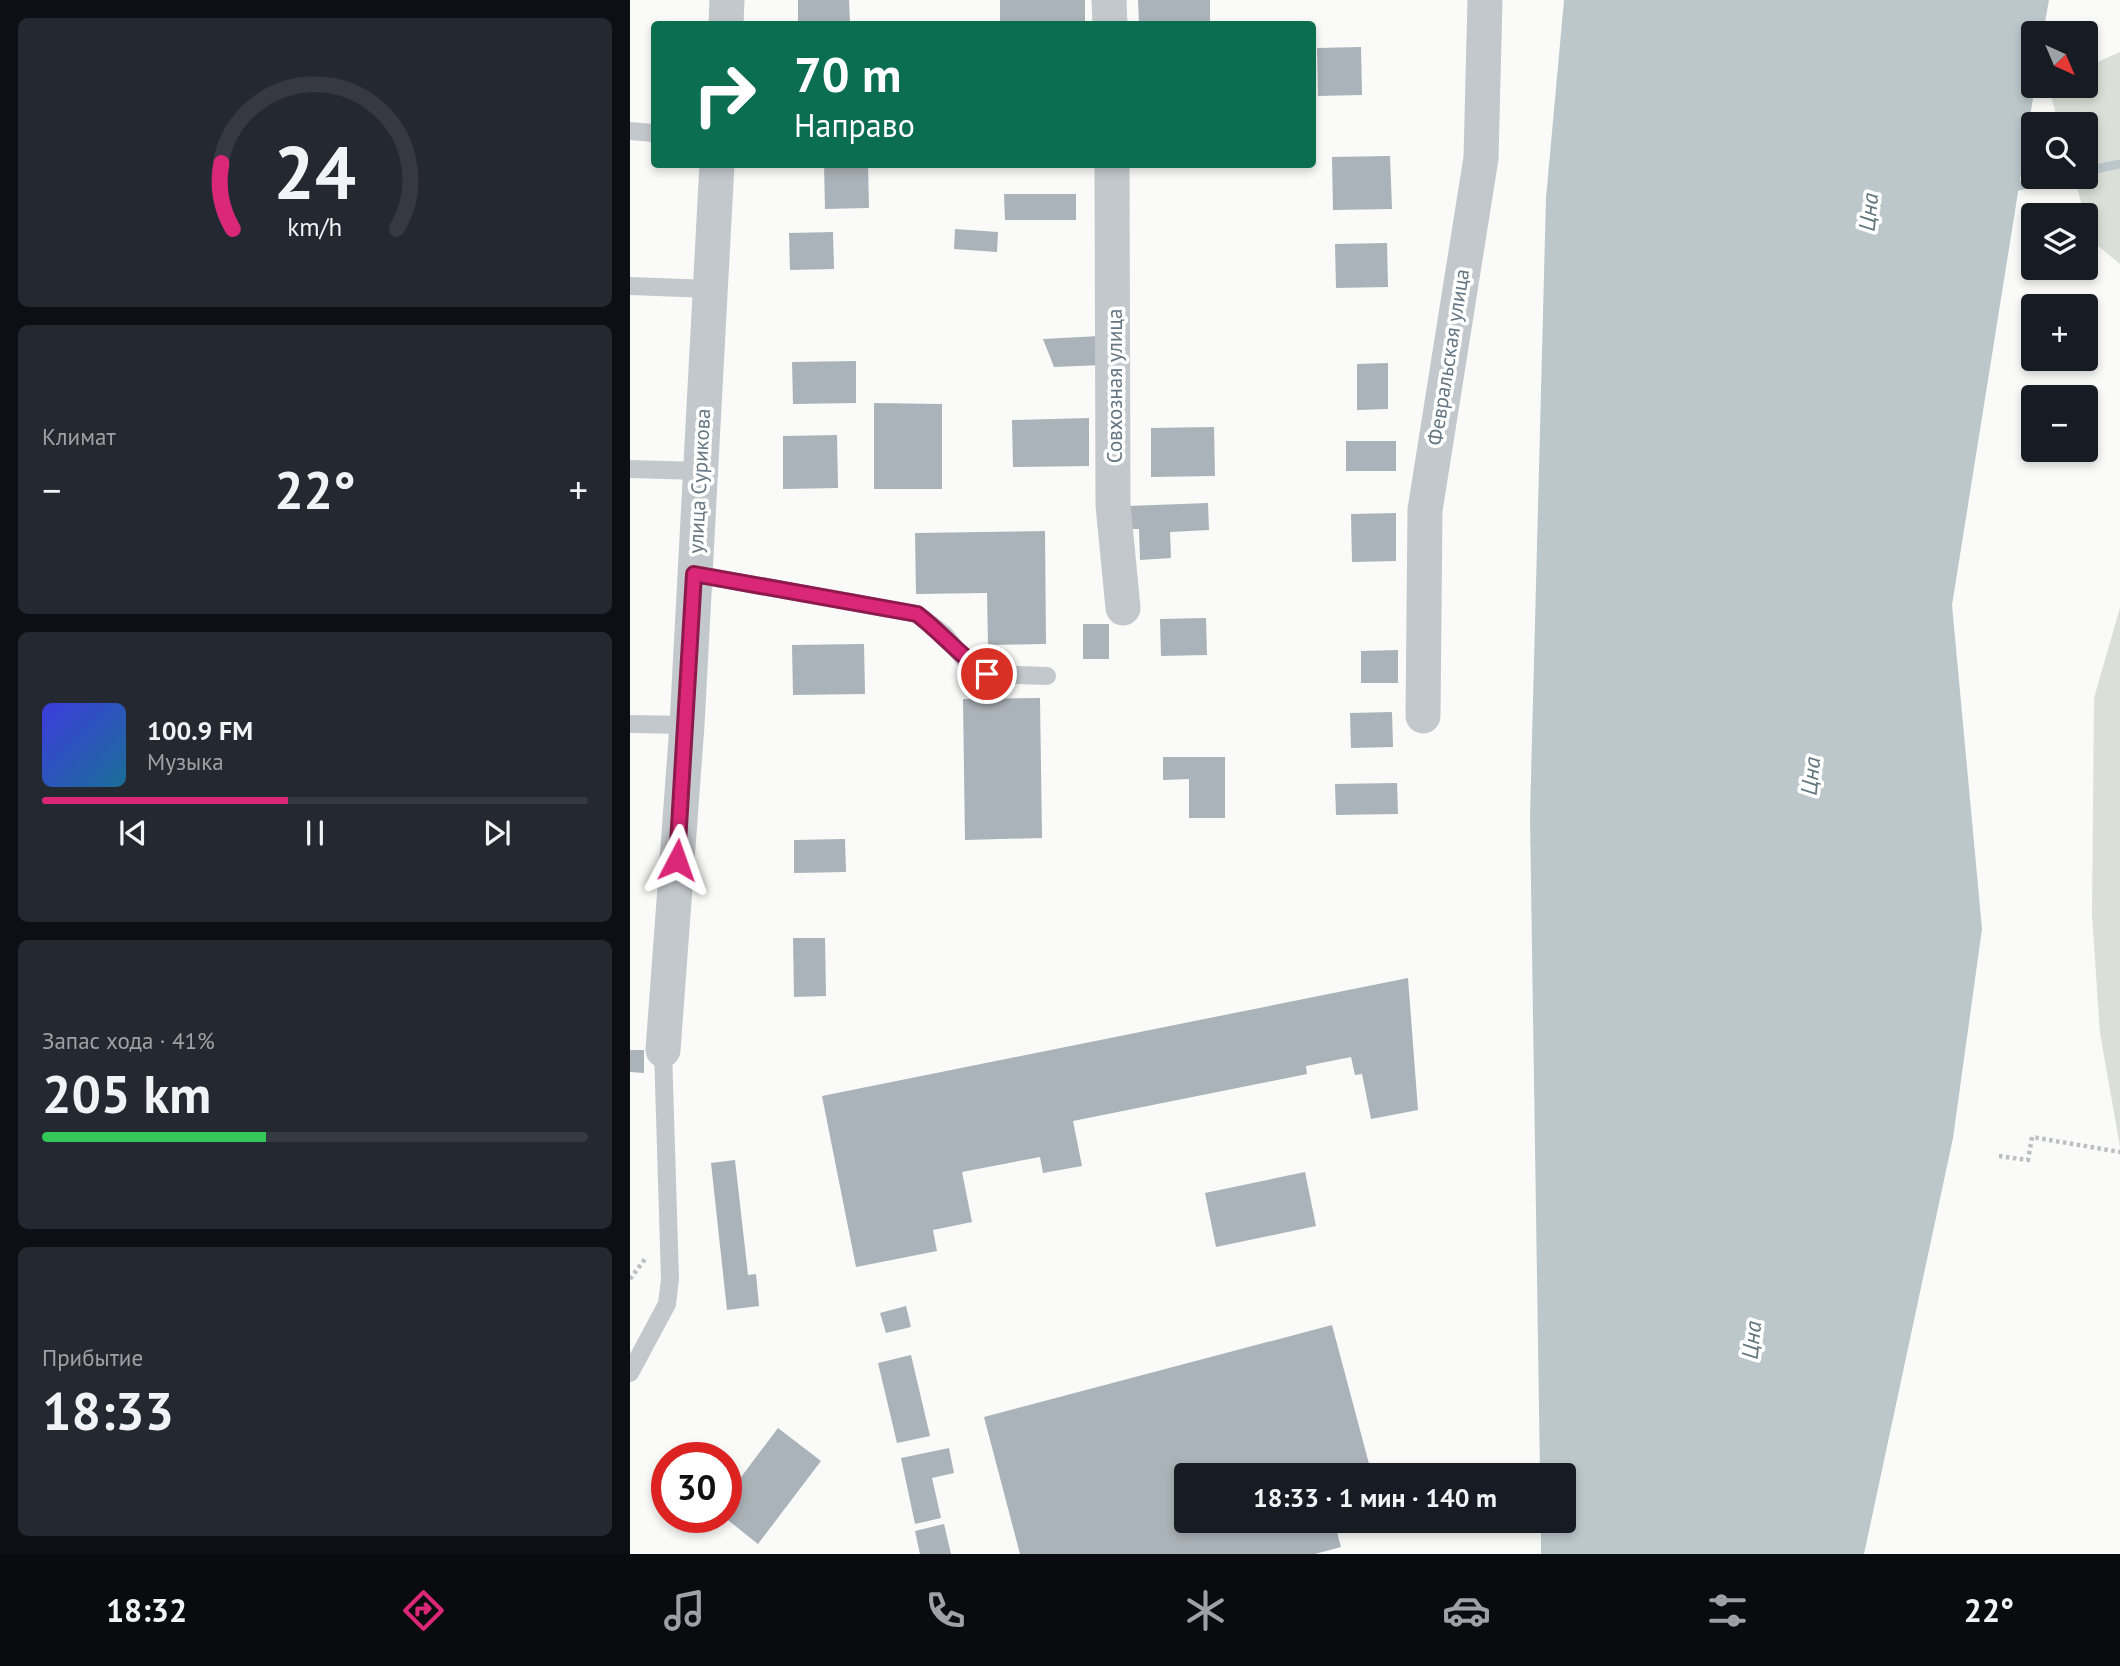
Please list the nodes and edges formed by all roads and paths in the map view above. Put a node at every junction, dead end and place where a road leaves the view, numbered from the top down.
1 (727, 0) edge
2 (1109, 0) edge
3 (1485, 0) edge
4 (726, 21) edge
5 (1110, 21) edge
6 (630, 131) edge
7 (651, 132) edge
8 (717, 168) edge
9 (1112, 168) edge
10 (630, 286) edge
11 (710, 289) junction
12 (630, 470) edge
13 (700, 471) junction
14 (694, 574) junction
15 (1123, 608) dead end
16 (1047, 676) dead end
17 (1423, 716) dead end
18 (630, 724) edge
19 (687, 725) junction
20 (663, 1050) joint
21 (2120, 1152) edge
22 (1999, 1156) dead end
23 (630, 1373) edge

1 - 4 street
2 - 5 street
3 - 17 street, Февральская улица
6 - 7 lane
8 - 11 street, улица Сурикова
9 - 15 street, Совхозная улица
10 - 11 lane
11 - 13 street, улица Сурикова
12 - 13 lane
13 - 14 street, улица Сурикова
14 - 16 lane
14 - 19 street, улица Сурикова
18 - 19 lane
19 - 20 street, улица Сурикова
20 - 23 lane
21 - 22 path

